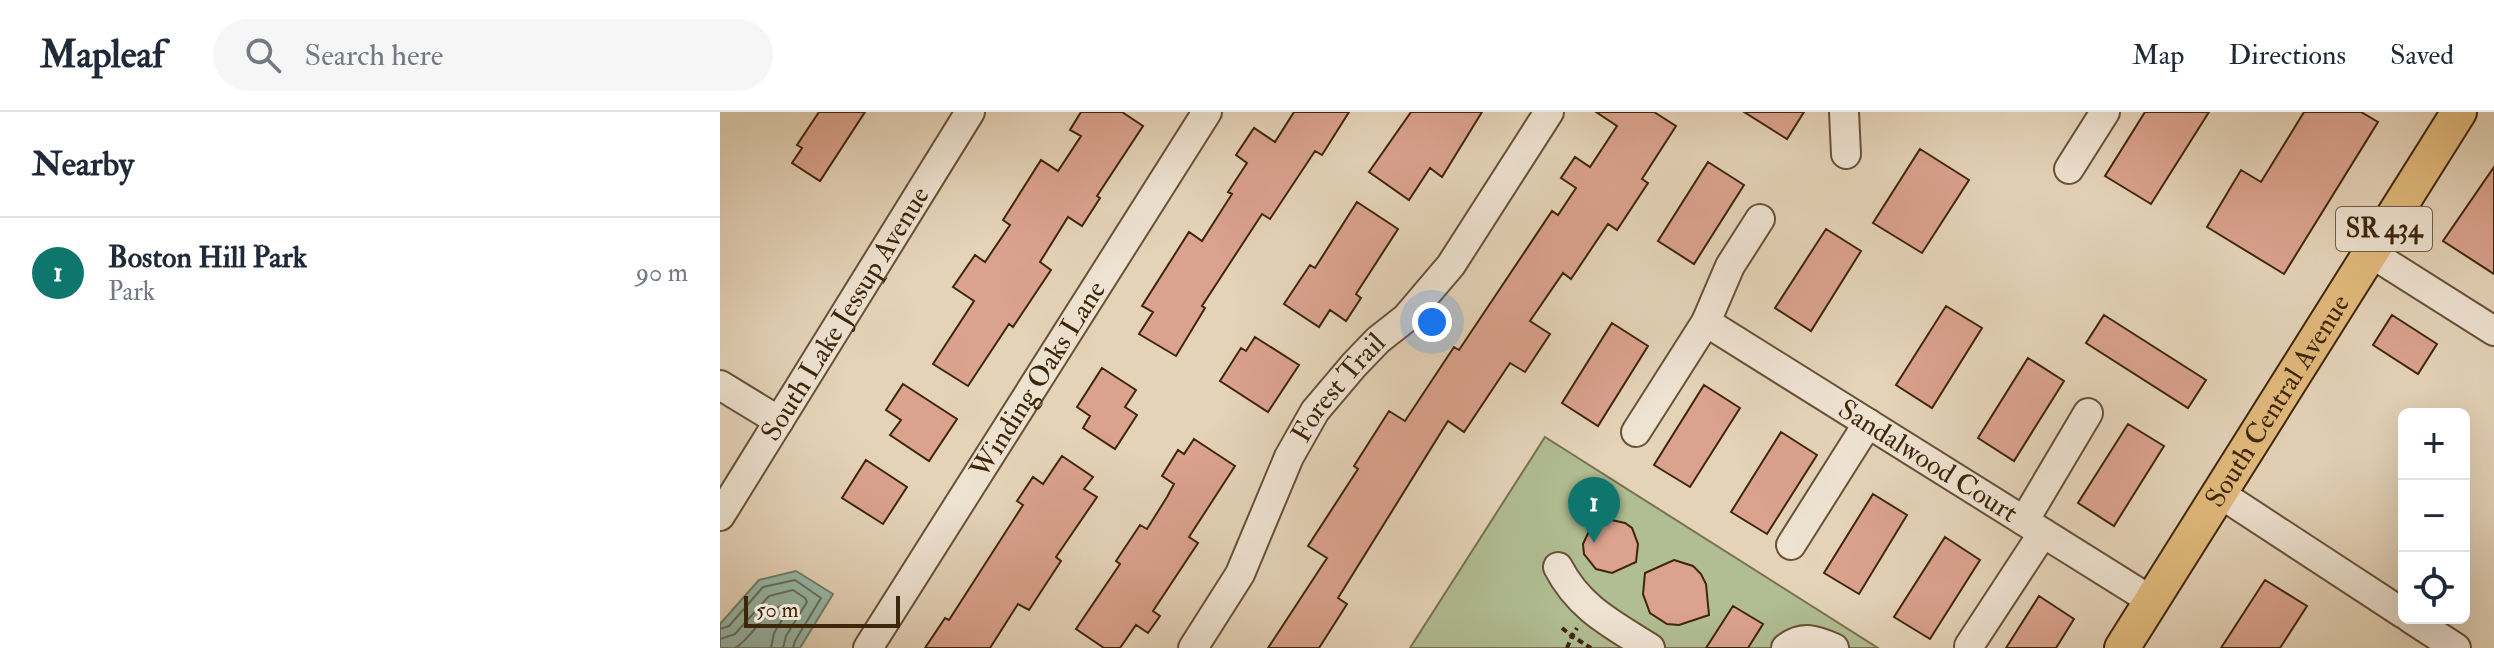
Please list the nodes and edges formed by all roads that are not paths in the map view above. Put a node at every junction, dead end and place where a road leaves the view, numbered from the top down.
1 (970, 112) edge
2 (1207, 112) edge
3 (1549, 112) edge
4 (1844, 112) edge
5 (2105, 112) edge
6 (2459, 112) edge
7 (1846, 154) dead end
8 (2069, 169) dead end
9 (1760, 219) dead end
10 (2369, 252) junction
11 (1706, 322) junction
12 (2494, 331) edge
13 (720, 385) edge
14 (2088, 413) dead end
15 (779, 421) junction
16 (1868, 423) junction
17 (1636, 432) dead end
18 (2219, 493) junction
19 (720, 516) edge
20 (2033, 527) junction
21 (1791, 545) dead end
22 (1558, 567) dead end
23 (2152, 601) junction
24 (2398, 610) edge
25 (2419, 624) edge
26 (1969, 646) edge
27 (868, 648) edge
28 (1193, 648) edge
29 (1650, 648) edge
30 (1786, 648) edge
31 (1834, 648) edge
32 (2122, 648) edge
33 (2456, 648) edge

1 - 15 street, South Lake Jessup Avenue
2 - 27 street, Winding Oaks Lane
3 - 28 street, Forest Trail
4 - 7 street
5 - 8 street
6 - 10 main road, South Central Avenue / SR 434
9 - 11 street
10 - 12 street
10 - 18 main road, South Central Avenue / SR 434
11 - 16 street, Sandalwood Court
11 - 17 street
13 - 15 street
14 - 20 street
15 - 19 street, South Lake Jessup Avenue
16 - 20 street, Sandalwood Court
16 - 21 street
18 - 23 main road, South Central Avenue / SR 434
18 - 24 street
20 - 23 street, Sandalwood Court
20 - 26 street
22 - 29 street
23 - 32 main road, South Central Avenue / SR 434
25 - 33 street
30 - 31 street

